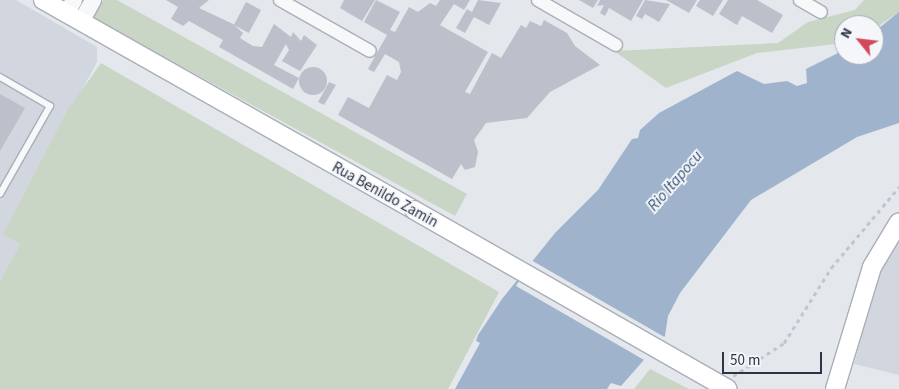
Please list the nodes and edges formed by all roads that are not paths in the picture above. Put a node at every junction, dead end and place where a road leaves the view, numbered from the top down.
1 (43, 0) edge
2 (93, 0) edge
3 (280, 0) edge
4 (538, 0) edge
5 (800, 0) edge
6 (73, 12) edge
7 (820, 12) dead end
8 (616, 45) dead end
9 (370, 51) dead end
10 (0, 77) edge
11 (0, 194) edge
12 (899, 222) edge
13 (728, 384) edge
14 (835, 389) edge

1 - 6 main road, Rua Benildo Zamin
2 - 6 street
3 - 9 street
4 - 8 street
5 - 7 street
6 - 13 main road, Rua Benildo Zamin, bridge
10 - 11 lane
12 - 14 main road

